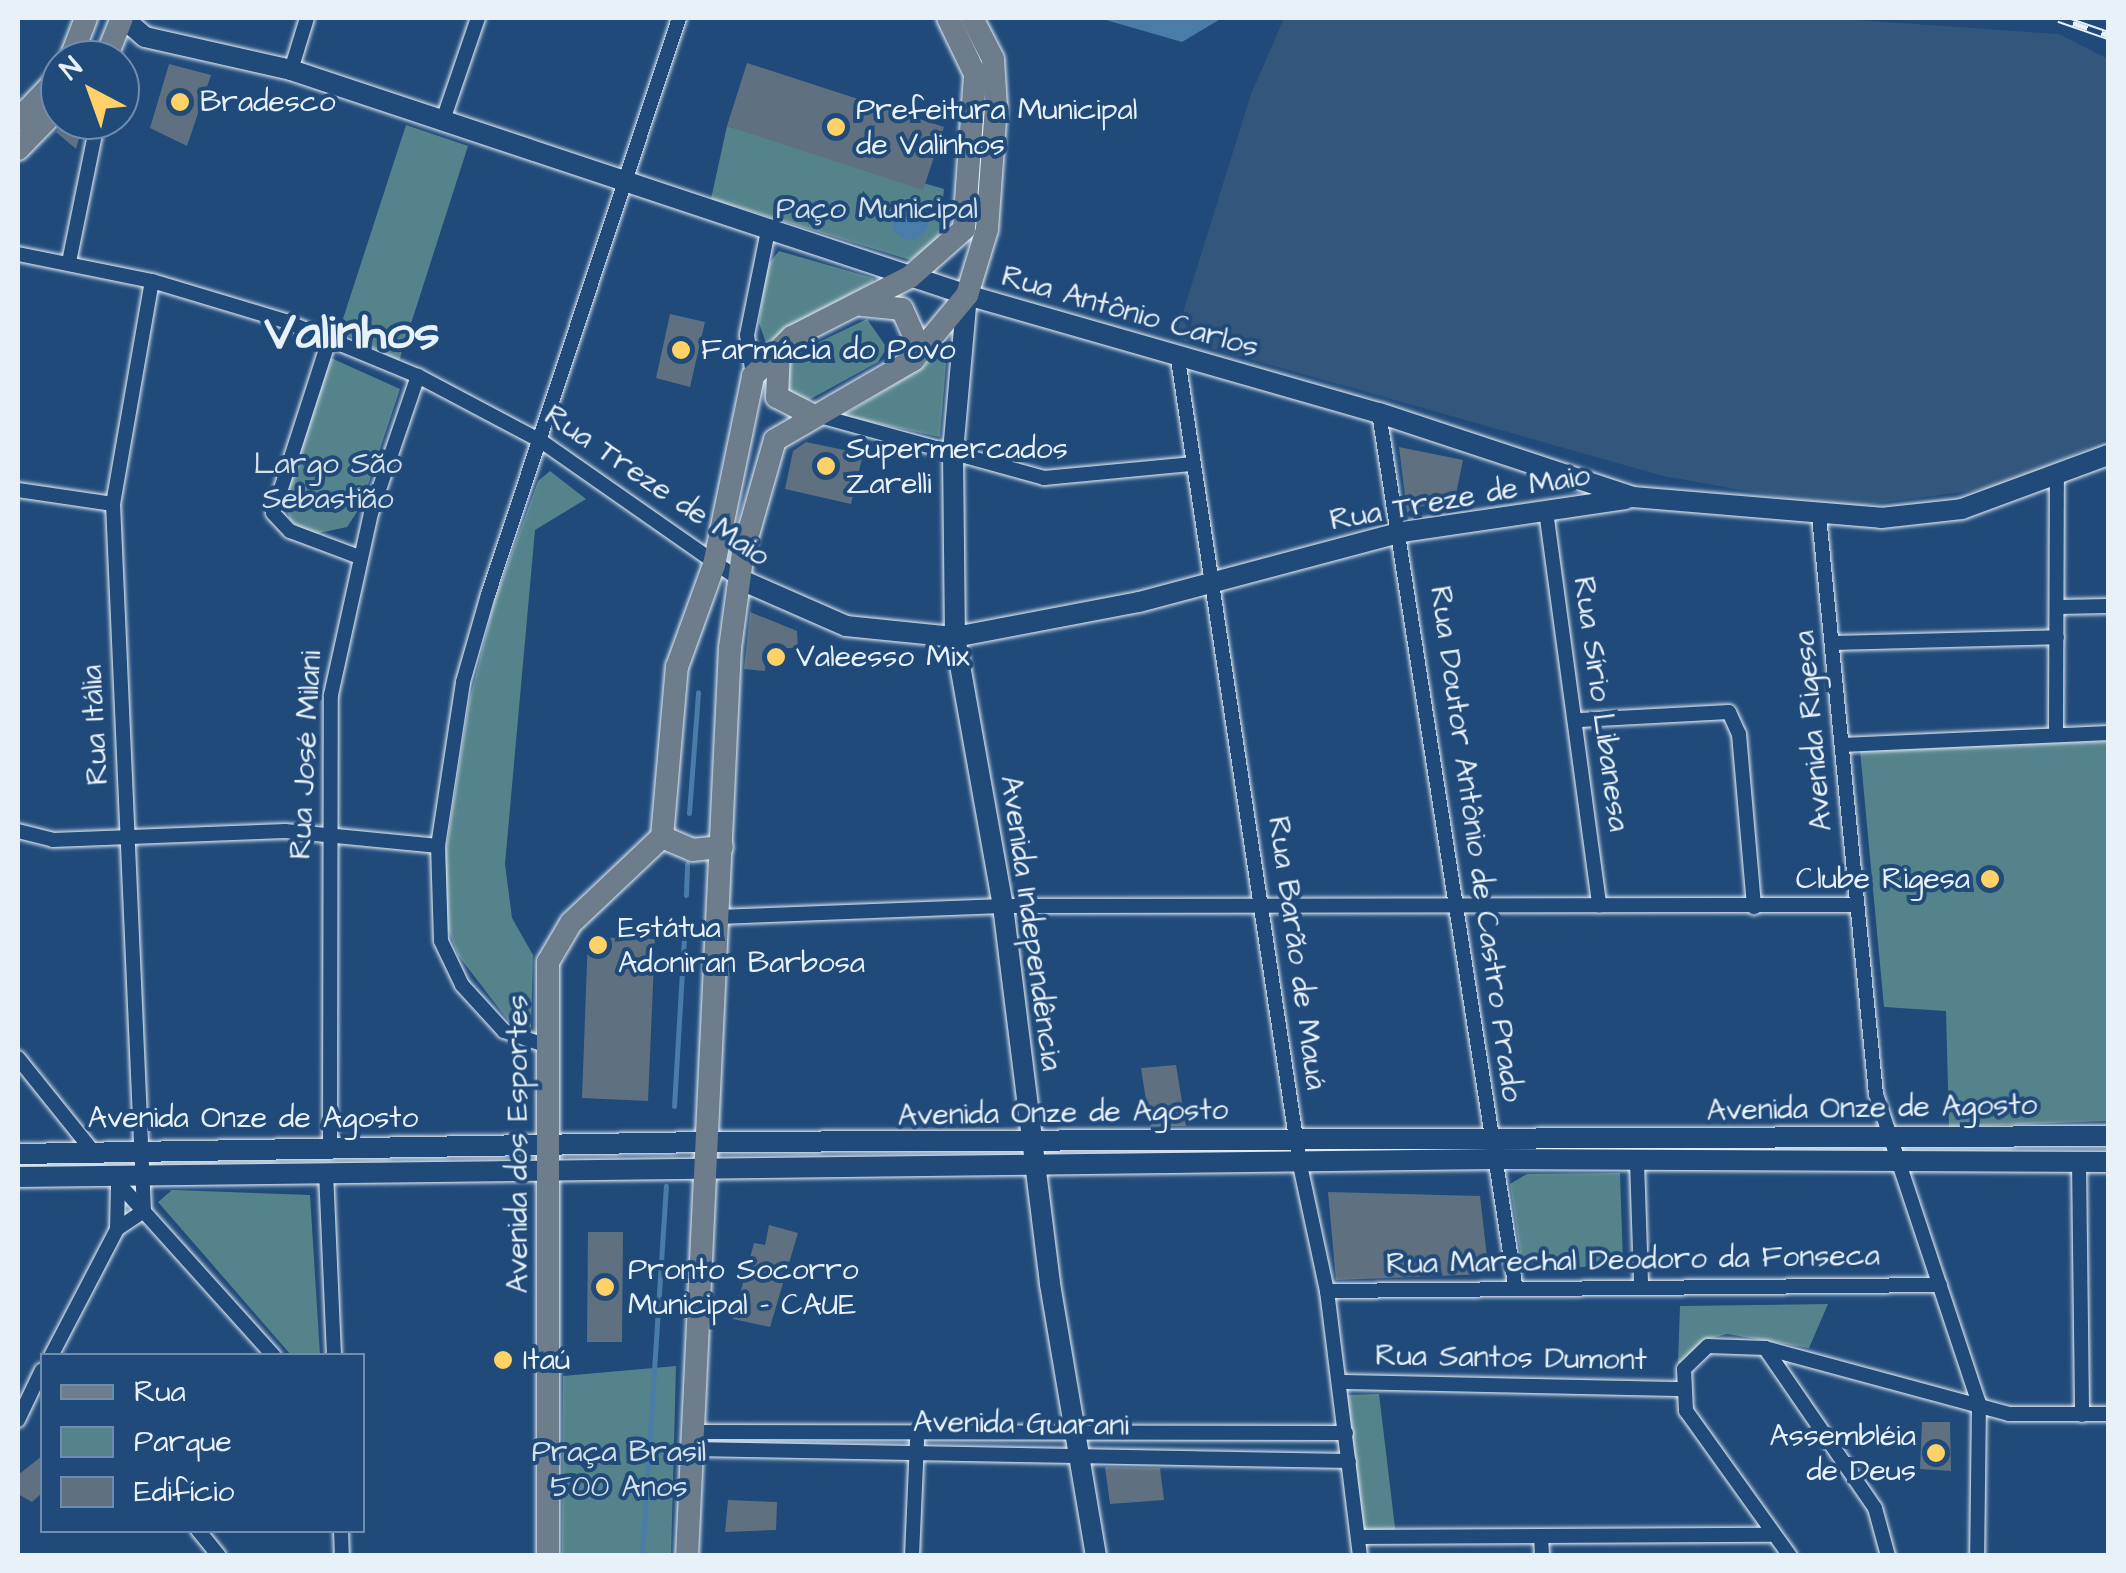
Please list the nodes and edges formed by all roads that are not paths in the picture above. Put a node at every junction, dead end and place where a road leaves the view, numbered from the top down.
1 (122, 18) edge
2 (307, 18) edge
3 (478, 18) edge
4 (678, 18) edge
5 (948, 18) edge
6 (972, 18) edge
7 (146, 37) junction
8 (140, 40) edge
9 (291, 70) junction
10 (40, 97) edge
11 (18, 120) edge
12 (442, 123) junction
13 (40, 126) edge
14 (94, 140) edge
15 (18, 149) edge
16 (627, 182) junction
17 (769, 226) junction
18 (18, 254) edge
19 (68, 262) junction
20 (910, 277) junction
21 (152, 281) junction
22 (968, 296) junction
23 (856, 305) junction
24 (330, 337) junction
25 (780, 346) junction
26 (1178, 359) junction
27 (913, 360) junction
28 (418, 376) junction
29 (754, 376) junction
30 (1379, 413) junction
31 (811, 414) junction
32 (541, 441) junction
33 (953, 452) junction
34 (2108, 455) edge
35 (1193, 464) junction
36 (1547, 470) junction
37 (2057, 478) junction
38 (18, 490) edge
39 (1632, 498) junction
40 (113, 504) junction
41 (1538, 512) junction
42 (1819, 516) junction
43 (1403, 532) junction
44 (359, 556) junction
45 (714, 565) junction
46 (738, 579) junction
47 (1214, 581) junction
48 (2108, 606) edge
49 (2059, 607) junction
50 (956, 637) junction
51 (2058, 637) junction
52 (1833, 644) junction
53 (1580, 720) junction
54 (2056, 733) junction
55 (2108, 733) edge
56 (1843, 745) junction
57 (18, 831) edge
58 (327, 834) junction
59 (662, 837) junction
60 (128, 839) junction
61 (438, 846) junction
62 (722, 847) junction
63 (1599, 905) junction
64 (1002, 906) junction
65 (1462, 906) junction
66 (1857, 906) junction
67 (1754, 907) junction
68 (1263, 910) junction
69 (718, 917) junction
70 (550, 1047) junction
71 (18, 1058) edge
72 (1889, 1136) junction
73 (2108, 1136) edge
74 (1297, 1140) junction
75 (704, 1142) junction
76 (1031, 1144) junction
77 (90, 1148) junction
78 (142, 1148) junction
79 (330, 1149) junction
80 (1493, 1152) junction
81 (18, 1154) edge
82 (548, 1157) junction
83 (1637, 1161) junction
84 (1899, 1161) junction
85 (2079, 1162) junction
86 (2108, 1162) edge
87 (1300, 1165) junction
88 (702, 1166) junction
89 (1034, 1167) junction
90 (142, 1170) junction
91 (326, 1172) junction
92 (18, 1176) edge
93 (113, 1178) junction
94 (144, 1211) junction
95 (117, 1229) junction
96 (1514, 1284) junction
97 (1641, 1284) junction
98 (1940, 1285) junction
99 (1327, 1292) junction
100 (1765, 1348) junction
101 (53, 1353) edge
102 (271, 1353) edge
103 (334, 1353) edge
104 (40, 1374) edge
105 (1340, 1382) junction
106 (1680, 1389) junction
107 (1978, 1403) junction
108 (2082, 1414) junction
109 (2108, 1414) edge
110 (18, 1420) edge
111 (1346, 1433) junction
112 (692, 1440) junction
113 (917, 1441) junction
114 (1079, 1442) junction
115 (1349, 1461) junction
116 (201, 1533) edge
117 (1773, 1535) junction
118 (1541, 1536) junction
119 (1358, 1537) junction
120 (220, 1556) edge
121 (548, 1556) edge
122 (687, 1556) edge
123 (912, 1556) edge
124 (1096, 1556) edge
125 (1360, 1556) edge
126 (1542, 1556) edge
127 (1790, 1556) edge
128 (1888, 1556) edge
129 (1977, 1556) edge

1 - 7 main road, Rua Antônio Carlos
2 - 9 street
3 - 12 street
4 - 16 street
5 - 20 main road
6 - 22 main road
7 - 8 main road
7 - 9 main road, Rua Antônio Carlos
9 - 12 main road, Rua Antônio Carlos
10 - 11 main road
12 - 16 main road, Rua Antônio Carlos
13 - 15 main road
14 - 19 street
16 - 17 main road, Rua Antônio Carlos
16 - 32 street
17 - 20 main road, Rua Antônio Carlos
17 - 29 street
18 - 19 street, Rua Treze de Maio
19 - 21 street, Rua Treze de Maio
20 - 22 main road, Rua Antônio Carlos
20 - 23 main road
21 - 24 street, Rua Treze de Maio
21 - 40 street, Rua Itália
22 - 26 main road, Rua Antônio Carlos
22 - 27 main road
22 - 33 main road, Avenida Independência
23 - 25 main road
23 - 27 main road
24 - 28 street, Rua Treze de Maio
24 - 44 street
25 - 29 main road
25 - 31 main road
26 - 30 main road, Rua Antônio Carlos
26 - 35 street, Rua Barão de Mauá
27 - 31 main road
28 - 32 street, Rua Treze de Maio
28 - 44 street, Rua José Milani
29 - 45 main road
30 - 36 main road, Rua Antônio Carlos
30 - 43 street, Rua Doutor Antônio de Castro Prado
31 - 33 street
31 - 46 main road
32 - 45 street, Rua Treze de Maio
32 - 61 street
33 - 35 street
33 - 50 main road, Avenida Independência
34 - 37 main road, Rua Antônio Carlos
35 - 47 street, Rua Barão de Mauá
36 - 39 main road, Rua Antônio Carlos
36 - 41 main road
37 - 42 main road, Rua Antônio Carlos
37 - 49 street
38 - 40 street
39 - 41 main road, Rua Treze de Maio
39 - 42 main road, Rua Antônio Carlos
40 - 60 street, Rua Itália
41 - 43 main road, Rua Treze de Maio
41 - 53 street, Rua Sírio Libanesa
42 - 52 street, Avenida Rigesa
43 - 47 main road, Rua Treze de Maio
43 - 65 street, Rua Doutor Antônio de Castro Prado
44 - 58 street, Rua José Milani
45 - 46 street, Rua Treze de Maio
45 - 59 main road
46 - 50 main road, Rua Treze de Maio
46 - 62 main road
47 - 50 main road, Rua Treze de Maio
47 - 68 street, Rua Barão de Mauá
48 - 49 street
49 - 51 street
50 - 64 main road, Avenida Independência
51 - 52 street
51 - 54 street
52 - 56 street, Avenida Rigesa
53 - 63 street, Rua Sírio Libanesa
53 - 67 street
54 - 55 street
54 - 56 street
56 - 66 street, Avenida Rigesa
57 - 60 street
58 - 60 street
58 - 61 street
58 - 79 street, Rua José Milani
59 - 62 main road
59 - 70 main road, Avenida dos Esportes
60 - 78 street, Rua Itália
61 - 70 street
62 - 69 main road
63 - 65 street
63 - 67 street
64 - 68 street
64 - 69 street
64 - 76 main road, Avenida Independência
65 - 68 street
65 - 80 street, Rua Doutor Antônio de Castro Prado
66 - 67 street
66 - 72 street, Avenida Rigesa
68 - 74 street, Rua Barão de Mauá
69 - 75 main road
70 - 82 main road, Avenida dos Esportes
71 - 77 street
72 - 73 main road, Avenida Onze de Agosto
72 - 80 main road, Avenida Onze de Agosto
72 - 84 street, Avenida Rigesa
74 - 76 main road, Avenida Onze de Agosto
74 - 80 main road, Avenida Onze de Agosto
74 - 87 street, Rua Barão de Mauá
75 - 76 main road, Avenida Onze de Agosto
75 - 82 main road, Avenida Onze de Agosto
75 - 88 main road
76 - 89 main road, Avenida Independência
77 - 78 main road, Avenida Onze de Agosto
77 - 81 main road, Avenida Onze de Agosto
78 - 79 main road, Avenida Onze de Agosto
78 - 90 street, Rua Itália
79 - 82 main road, Avenida Onze de Agosto
80 - 83 main road, Avenida Onze de Agosto
80 - 87 main road, Avenida Onze de Agosto
80 - 96 street, Rua Doutor Antônio de Castro Prado
82 - 88 main road, Avenida Onze de Agosto
82 - 91 main road, Avenida Onze de Agosto
82 - 121 main road, Avenida dos Esportes
83 - 84 main road, Avenida Onze de Agosto
83 - 97 street
84 - 85 main road, Avenida Onze de Agosto
84 - 98 street, Avenida Rigesa
85 - 86 main road, Avenida Onze de Agosto
85 - 108 street
87 - 89 main road, Avenida Onze de Agosto
87 - 99 street, Rua Barão de Mauá
88 - 89 main road, Avenida Onze de Agosto
88 - 112 main road
89 - 114 main road, Avenida Independência
90 - 91 main road, Avenida Onze de Agosto
90 - 93 main road, Avenida Onze de Agosto
90 - 94 street, Rua Itália
91 - 103 street
92 - 93 main road, Avenida Onze de Agosto
93 - 94 street
93 - 95 street
94 - 95 street
94 - 102 street
95 - 101 street
96 - 97 street, Rua Marechal Deodoro da Fonseca
96 - 99 street, Rua Marechal Deodoro da Fonseca
97 - 98 street, Rua Marechal Deodoro da Fonseca
98 - 107 street, Avenida Rigesa
99 - 105 street, Rua Barão de Mauá
100 - 106 street
100 - 107 street
100 - 128 street
104 - 110 street
105 - 106 street, Rua Santos Dumont
105 - 111 street, Rua Barão de Mauá
106 - 117 street
107 - 108 street
107 - 129 street, Avenida Rigesa
108 - 109 street
111 - 114 street, Avenida Guarani
111 - 115 street, Rua Barão de Mauá
112 - 113 street, Avenida Guarani
112 - 122 main road
113 - 114 street, Avenida Guarani
113 - 123 street
114 - 115 street, Avenida Guarani
114 - 124 main road, Avenida Independência
115 - 119 street, Rua Barão de Mauá
116 - 120 street
117 - 118 street
117 - 127 street
118 - 119 street
118 - 126 street
119 - 125 street, Rua Barão de Mauá

